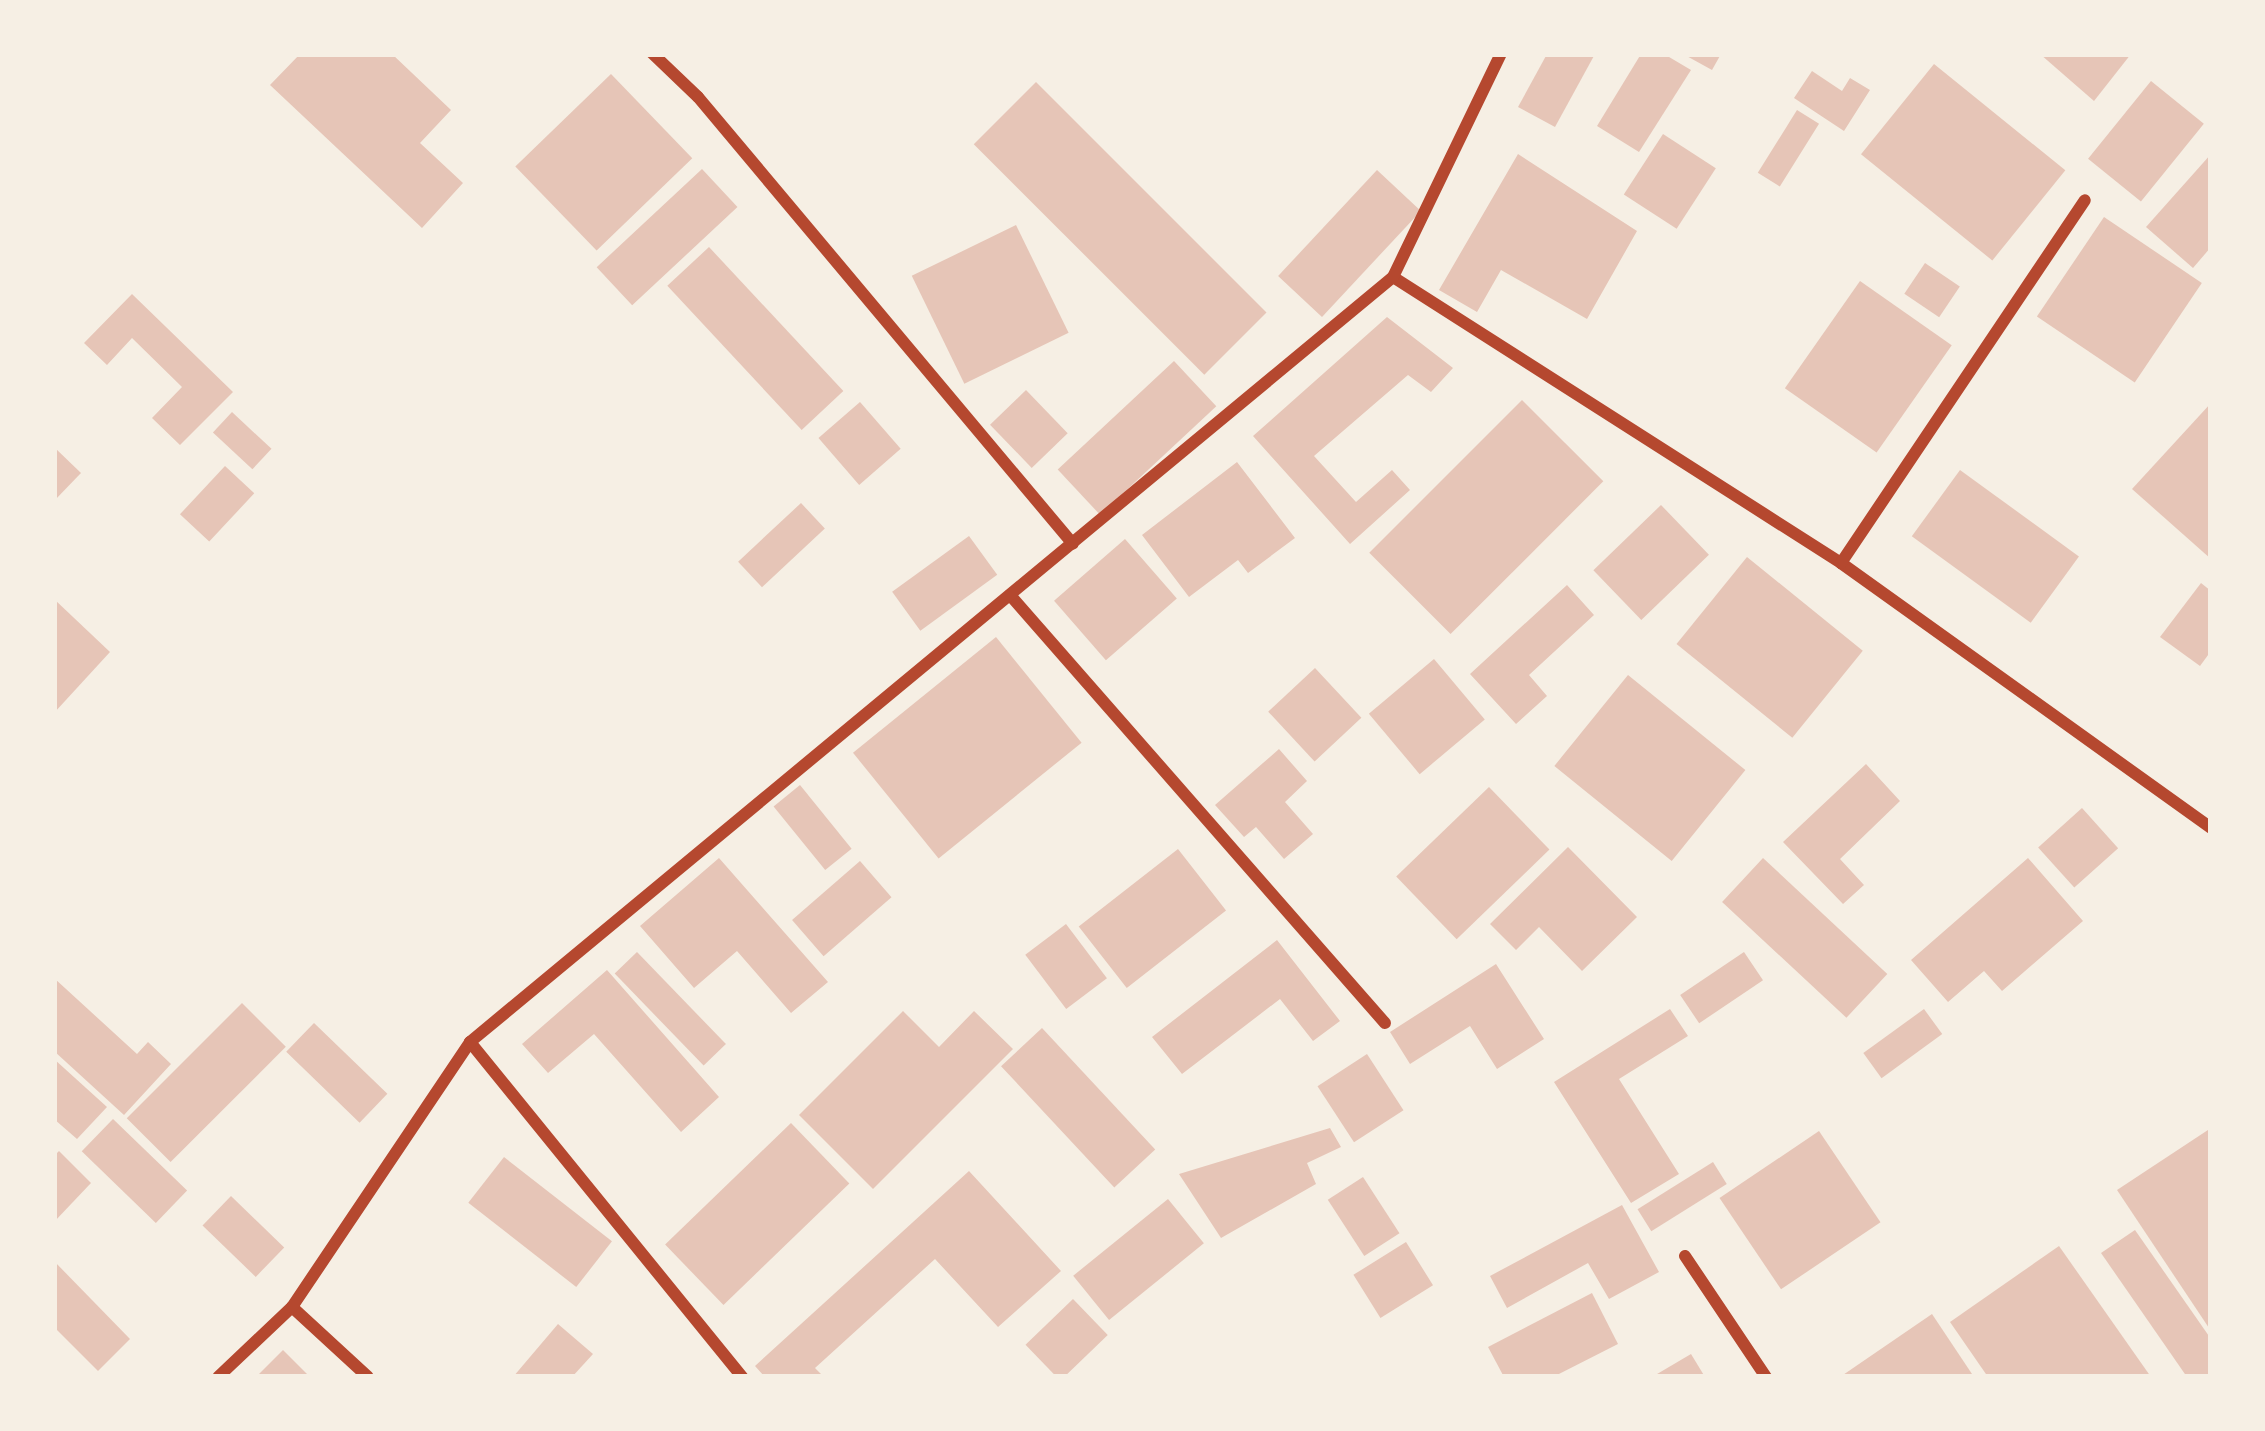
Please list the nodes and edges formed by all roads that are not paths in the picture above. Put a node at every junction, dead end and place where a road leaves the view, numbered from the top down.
1 (652, 54) edge
2 (1501, 54) edge
3 (2085, 200) dead end
4 (1393, 277) junction
5 (1073, 544) junction
6 (1841, 563) junction
7 (1010, 596) junction
8 (2211, 828) edge
9 (1384, 1023) dead end
10 (470, 1042) junction
11 (1685, 1256) dead end
12 (292, 1307) junction
13 (218, 1377) edge
14 (368, 1377) edge
15 (742, 1377) edge
16 (1766, 1377) edge

1 - 5 street
2 - 4 street
3 - 6 street
4 - 5 street
4 - 6 street
5 - 7 street
6 - 8 street
7 - 9 street
7 - 10 street
10 - 12 street
10 - 15 street
11 - 16 street
12 - 13 street
12 - 14 street

